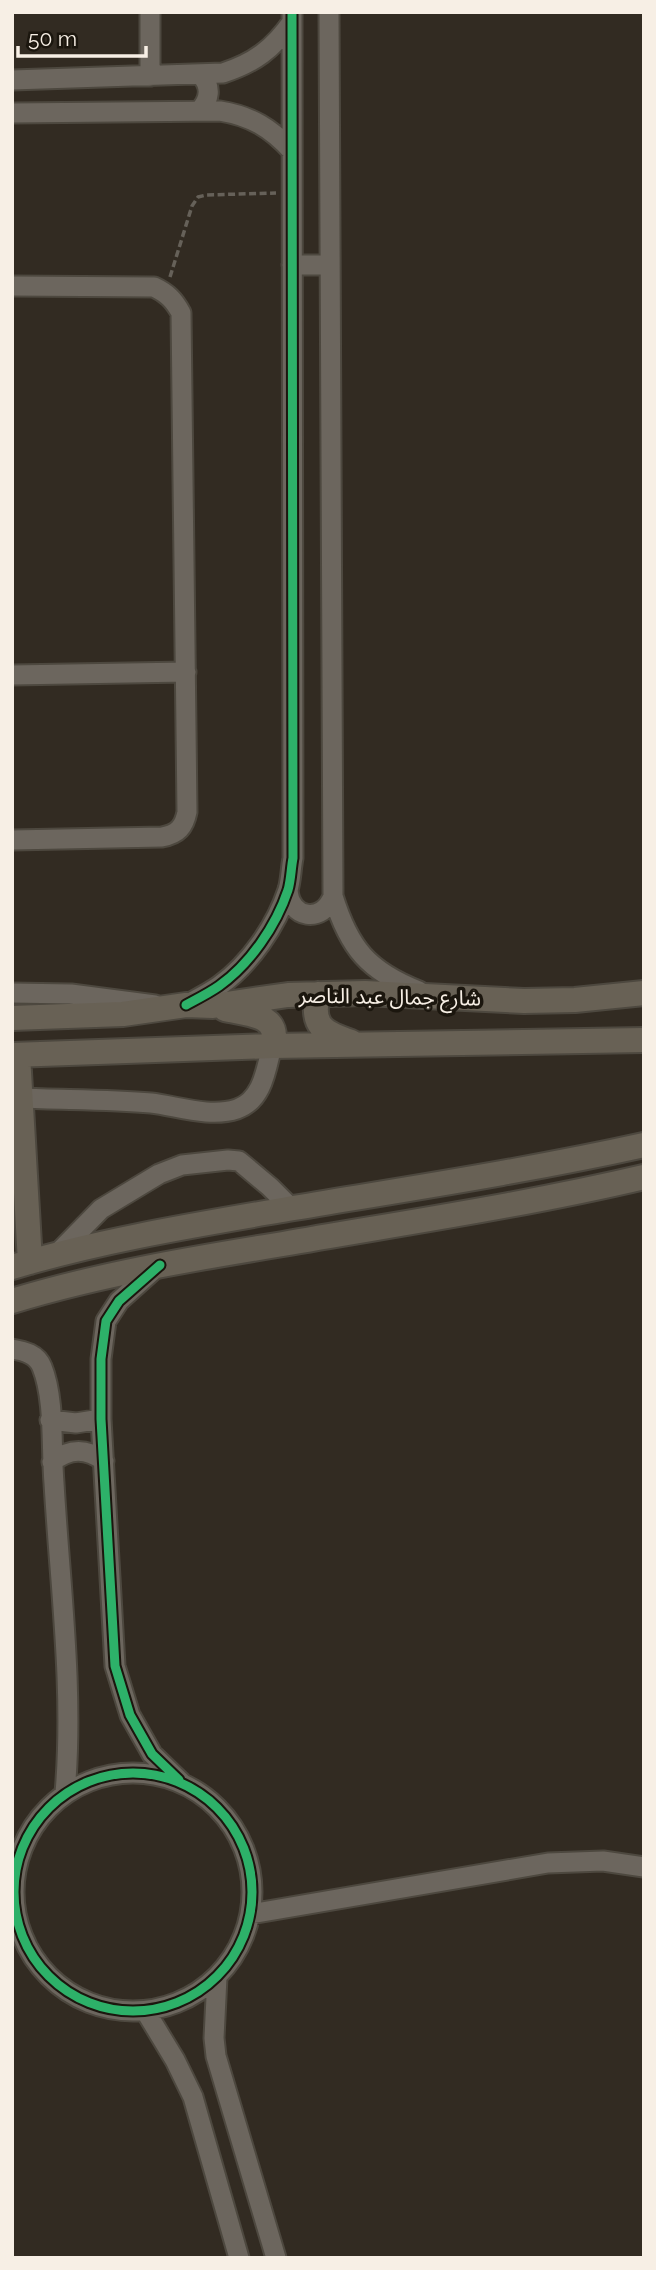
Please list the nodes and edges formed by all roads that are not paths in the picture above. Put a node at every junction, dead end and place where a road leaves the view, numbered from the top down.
1 (150, 12) edge
2 (329, 12) edge
3 (292, 17) edge
4 (201, 75) junction
5 (150, 76) junction
6 (12, 80) edge
7 (199, 111) junction
8 (12, 113) edge
9 (292, 151) junction
10 (292, 265) junction
11 (330, 265) junction
12 (12, 286) edge
13 (186, 672) junction
14 (12, 676) edge
15 (12, 840) edge
16 (288, 889) junction
17 (333, 896) junction
18 (12, 980) edge
19 (12, 993) edge
20 (35, 993) junction
21 (644, 993) edge
22 (318, 994) junction
23 (433, 996) junction
24 (213, 1006) junction
25 (179, 1007) junction
26 (12, 1018) edge
27 (644, 1040) edge
28 (272, 1046) junction
29 (365, 1046) junction
30 (15, 1055) edge
31 (20, 1098) junction
32 (644, 1145) edge
33 (644, 1177) edge
34 (292, 1209) junction
35 (55, 1256) junction
36 (21, 1265) edge
37 (160, 1265) junction
38 (12, 1301) edge
39 (12, 1349) edge
40 (101, 1419) junction
41 (50, 1420) junction
42 (104, 1461) junction
43 (52, 1462) junction
44 (181, 1783) junction
45 (65, 1793) junction
46 (644, 1867) edge
47 (250, 1914) junction
48 (217, 1977) junction
49 (146, 2012) junction
50 (239, 2258) edge
51 (276, 2258) edge

1 - 5 street
2 - 11 street
3 - 4 street
3 - 9 street
4 - 5 street
4 - 7 street
5 - 6 street
7 - 8 street
7 - 9 street
9 - 10 street
10 - 11 street
10 - 16 street
11 - 17 street
12 - 13 street
13 - 14 street
13 - 15 street
16 - 17 street
16 - 25 street
17 - 23 street
18 - 20 street
19 - 20 street
20 - 25 street
21 - 23 main road, شارع جمال عبد الناصر
22 - 23 main road, شارع جمال عبد الناصر
22 - 24 main road, شارع جمال عبد الناصر
22 - 29 main road
24 - 25 main road, شارع جمال عبد الناصر
24 - 28 main road
25 - 26 main road, شارع جمال عبد الناصر
27 - 29 main road
28 - 29 main road
28 - 30 main road
28 - 31 street
30 - 31 main road
31 - 36 main road
32 - 34 main road
33 - 37 main road
34 - 35 main road
34 - 35 street
35 - 36 main road
37 - 38 main road
37 - 40 street
39 - 41 street
40 - 41 street
40 - 42 street
41 - 43 street
42 - 43 street
42 - 44 street
43 - 45 street
44 - 45 street
44 - 47 street
45 - 49 street
46 - 47 street
47 - 48 street
48 - 49 street
48 - 51 street
49 - 50 street

